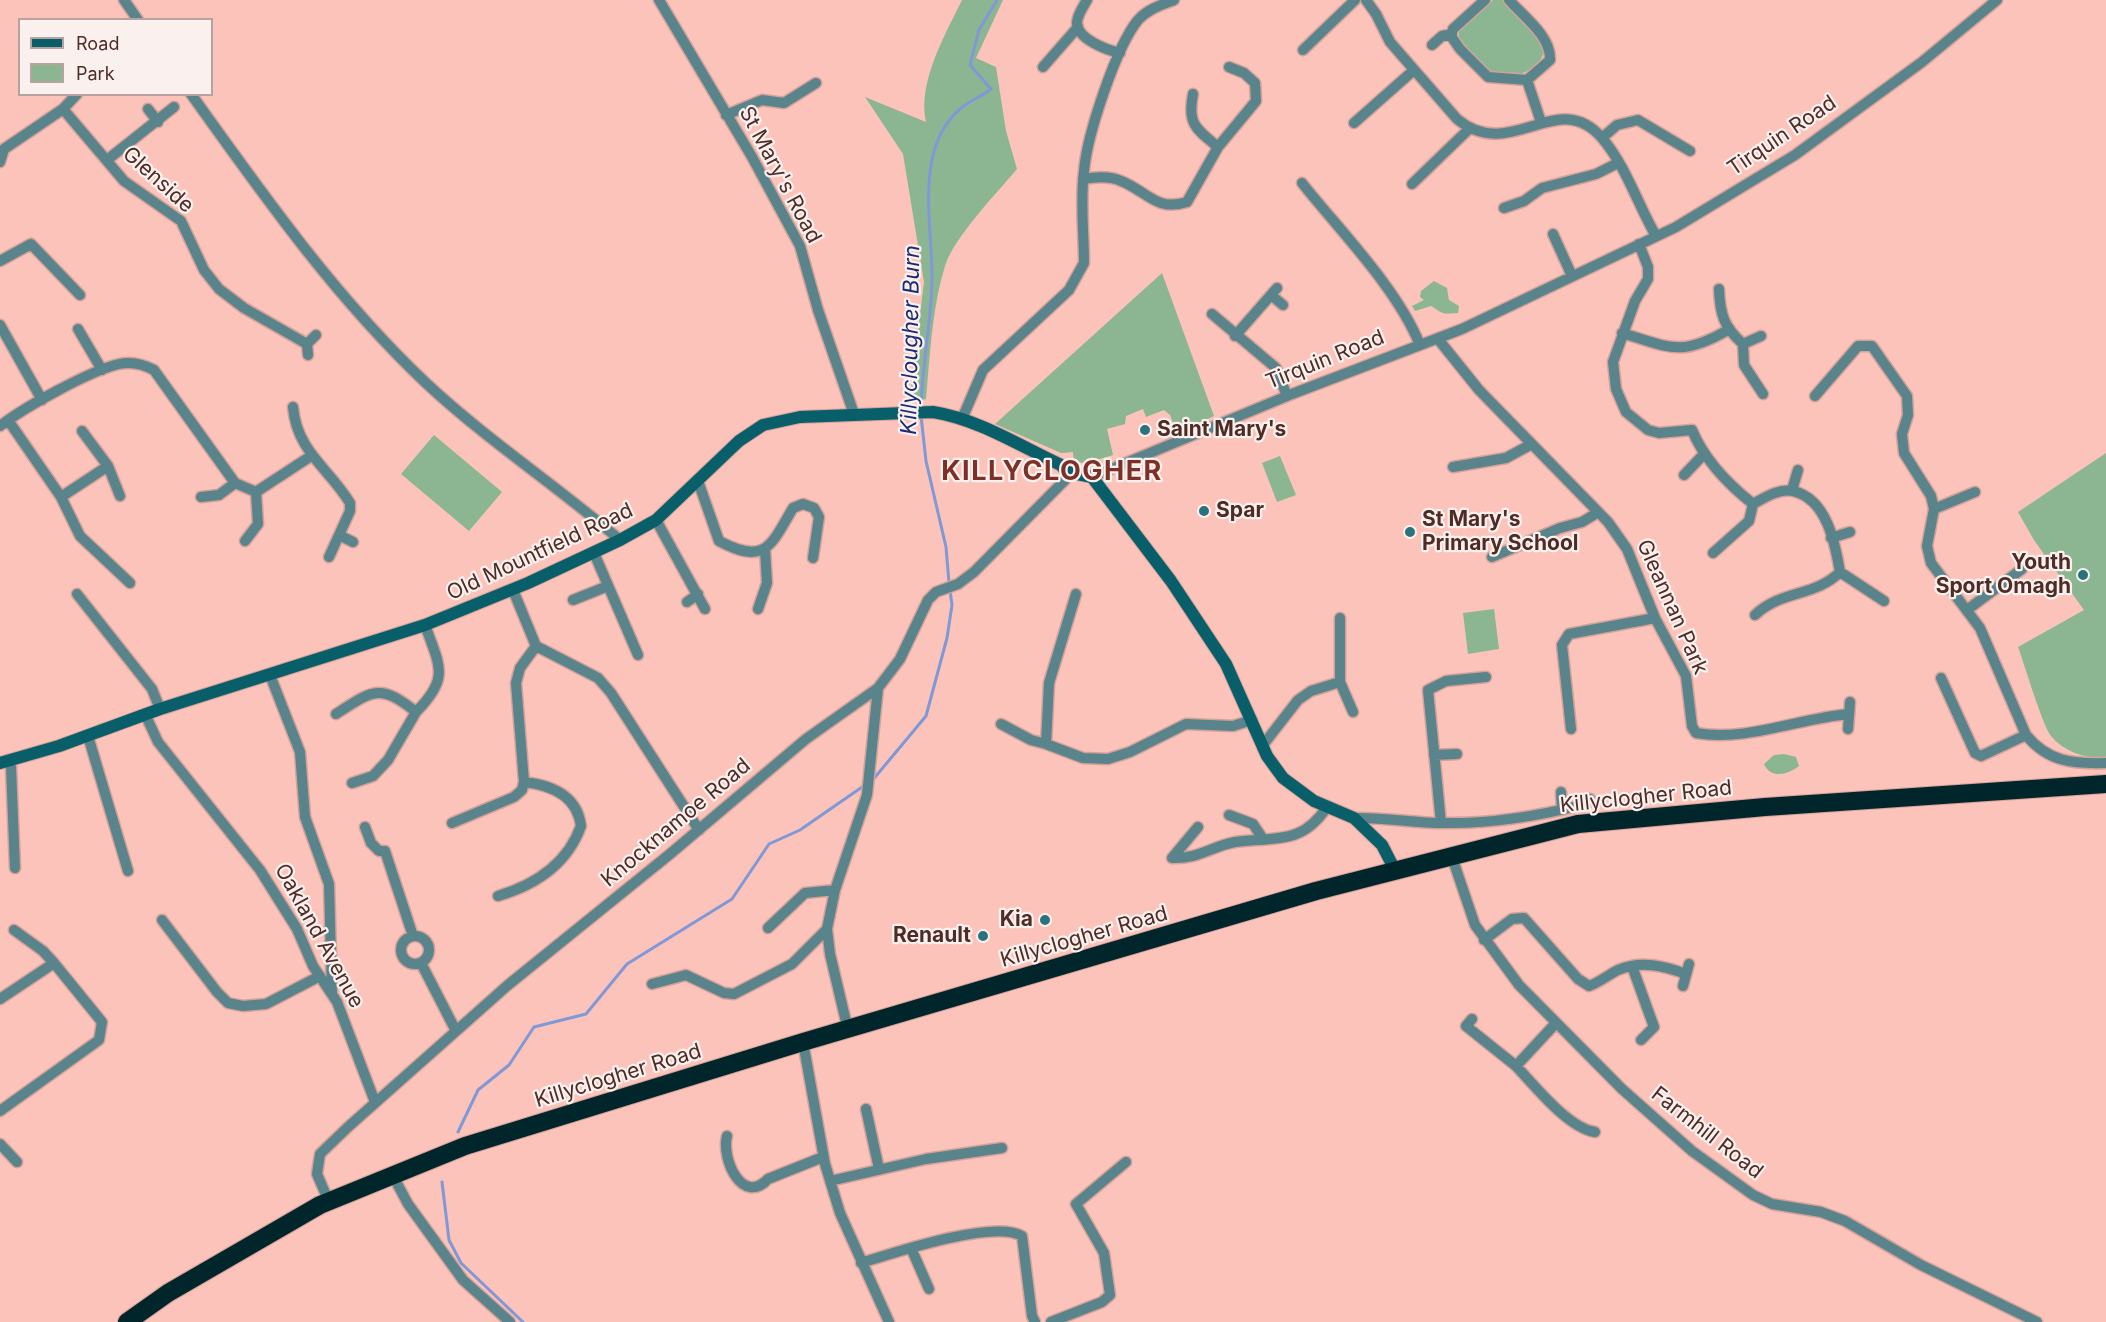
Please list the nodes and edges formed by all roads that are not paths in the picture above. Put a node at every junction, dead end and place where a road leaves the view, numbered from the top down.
1 (124, 0) edge
2 (659, 0) edge
3 (1087, 0) edge
4 (1174, 0) edge
5 (1354, 0) edge
6 (1366, 0) edge
7 (1485, 0) edge
8 (1509, 0) edge
9 (1996, 0) edge
10 (137, 18) edge
11 (1078, 27) junction
12 (1452, 34) junction
13 (1432, 45) dead end
14 (1303, 50) dead end
15 (1120, 53) junction
16 (1043, 67) dead end
17 (1229, 67) dead end
18 (1414, 70) junction
19 (1527, 80) junction
20 (816, 83) dead end
21 (1193, 94) dead end
22 (75, 96) edge
23 (192, 96) edge
24 (174, 107) dead end
25 (63, 109) junction
26 (148, 109) dead end
27 (726, 115) junction
28 (158, 122) junction
29 (1541, 122) junction
30 (1354, 123) dead end
31 (1468, 129) junction
32 (1602, 138) junction
33 (1218, 147) junction
34 (1690, 151) dead end
35 (107, 160) junction
36 (0, 162) edge
37 (1618, 163) junction
38 (1083, 179) junction
39 (1302, 183) dead end
40 (1412, 184) dead end
41 (1504, 208) dead end
42 (1553, 234) dead end
43 (1656, 236) junction
44 (1639, 244) junction
45 (0, 261) edge
46 (1572, 276) junction
47 (1719, 289) dead end
48 (80, 296) dead end
49 (1283, 304) dead end
50 (1212, 314) dead end
51 (0, 325) edge
52 (78, 329) dead end
53 (1728, 330) junction
54 (1622, 333) junction
55 (316, 335) dead end
56 (1235, 336) junction
57 (1761, 336) dead end
58 (1438, 339) junction
59 (1743, 344) junction
60 (1420, 345) junction
61 (102, 370) junction
62 (1763, 394) dead end
63 (1287, 396) junction
64 (1815, 396) dead end
65 (42, 400) junction
66 (293, 407) dead end
67 (854, 414) junction
68 (962, 419) junction
69 (4, 423) edge
70 (82, 430) dead end
71 (1530, 445) junction
72 (1704, 454) junction
73 (311, 456) junction
74 (108, 466) junction
75 (1453, 466) dead end
76 (1798, 470) dead end
77 (1067, 472) junction
78 (1684, 475) dead end
79 (1092, 477) junction
80 (698, 481) junction
81 (235, 483) junction
82 (1792, 490) junction
83 (256, 492) junction
84 (1975, 492) dead end
85 (120, 496) dead end
86 (61, 497) junction
87 (201, 497) dead end
88 (1753, 504) junction
89 (1934, 509) junction
90 (1597, 513) junction
91 (656, 520) junction
92 (1850, 532) dead end
93 (339, 535) junction
94 (1832, 538) junction
95 (620, 540) junction
96 (245, 541) dead end
97 (353, 542) dead end
98 (765, 549) junction
99 (594, 553) junction
100 (1713, 553) dead end
101 (329, 557) dead end
102 (1492, 557) dead end
103 (813, 558) dead end
104 (2022, 569) dead end
105 (1840, 572) junction
106 (130, 583) dead end
107 (608, 586) junction
108 (513, 590) junction
109 (77, 594) dead end
110 (698, 594) junction
111 (1076, 594) dead end
112 (573, 600) dead end
113 (1884, 601) dead end
114 (687, 602) dead end
115 (705, 609) dead end
116 (758, 609) dead end
117 (1967, 610) junction
118 (1755, 615) dead end
119 (1340, 618) dead end
120 (1655, 618) junction
121 (425, 625) junction
122 (536, 646) junction
123 (638, 655) dead end
124 (270, 675) junction
125 (1486, 677) dead end
126 (1941, 678) dead end
127 (1340, 682) junction
128 (878, 688) junction
129 (1850, 702) dead end
130 (160, 709) junction
131 (416, 712) junction
132 (1353, 712) dead end
133 (145, 714) junction
134 (336, 714) dead end
135 (1849, 714) junction
136 (1251, 720) junction
137 (1001, 724) dead end
138 (1571, 729) dead end
139 (1848, 729) dead end
140 (2026, 735) junction
141 (88, 736) junction
142 (1046, 744) junction
143 (1263, 746) junction
144 (1457, 754) dead end
145 (1434, 755) junction
146 (4, 762) edge
147 (2106, 763) edge
148 (524, 782) junction
149 (352, 783) dead end
150 (2106, 784) edge
151 (1561, 792) dead end
152 (1590, 799) dead end
153 (1328, 807) junction
154 (1562, 810) junction
155 (1229, 815) dead end
156 (1354, 818) junction
157 (452, 823) dead end
158 (1441, 823) junction
159 (365, 827) dead end
160 (1198, 827) dead end
161 (699, 830) junction
162 (1263, 839) junction
163 (1452, 856) junction
164 (15, 868) dead end
165 (128, 871) dead end
166 (1396, 872) junction
167 (835, 890) junction
168 (498, 896) dead end
169 (162, 920) dead end
170 (768, 928) dead end
171 (827, 929) junction
172 (14, 930) dead end
173 (412, 936) junction
174 (1484, 940) junction
175 (54, 963) junction
176 (421, 963) junction
177 (1632, 966) junction
178 (320, 976) junction
179 (652, 984) dead end
180 (1683, 986) dead end
181 (332, 994) junction
182 (0, 999) edge
183 (1473, 1019) dead end
184 (1556, 1023) junction
185 (848, 1030) junction
186 (456, 1031) junction
187 (1641, 1040) dead end
188 (803, 1042) junction
189 (1516, 1066) junction
190 (375, 1102) junction
191 (866, 1109) dead end
192 (0, 1111) edge
193 (1595, 1132) dead end
194 (727, 1136) dead end
195 (0, 1144) edge
196 (1002, 1148) dead end
197 (823, 1157) junction
198 (16, 1162) dead end
199 (1126, 1162) dead end
200 (879, 1169) junction
201 (392, 1174) junction
202 (830, 1181) junction
203 (329, 1202) junction
204 (910, 1248) junction
205 (861, 1263) junction
206 (929, 1289) dead end
207 (128, 1322) edge
208 (510, 1322) edge
209 (889, 1322) edge
210 (1035, 1322) edge
211 (1051, 1322) edge
212 (2037, 1322) edge

1 - 10 street
2 - 27 street, St Mary's Road
3 - 11 street
4 - 15 street
5 - 14 street
6 - 18 street
7 - 12 street
8 - 19 street
9 - 43 street, Tirquin Road
11 - 15 street
11 - 16 street
12 - 13 street
12 - 19 street
15 - 38 street
17 - 33 street
18 - 30 street
18 - 31 street
19 - 29 street
20 - 27 street
21 - 33 street
22 - 25 street
23 - 95 street
24 - 28 street
25 - 35 street, Glenside
25 - 36 street
26 - 28 street
27 - 67 street, St Mary's Road
28 - 35 street
29 - 31 street
29 - 32 street
31 - 40 street
32 - 34 street
32 - 37 street
33 - 38 street
35 - 55 street, Glenside
37 - 41 street
37 - 43 street
38 - 68 street
39 - 60 street
42 - 46 street
43 - 44 street, Tirquin Road
44 - 46 street, Tirquin Road
44 - 54 street
45 - 48 street
46 - 58 street, Tirquin Road
47 - 53 street
49 - 56 street
50 - 56 street
51 - 65 street
52 - 61 street
53 - 54 street
53 - 59 street
54 - 72 street
56 - 63 street
57 - 59 street
58 - 60 street, Tirquin Road
58 - 71 street, Gleannan Park
59 - 62 street
60 - 63 street, Tirquin Road
61 - 65 street
61 - 81 street
63 - 79 street, Tirquin Road
64 - 89 street
65 - 69 street
66 - 73 street
67 - 68 street, Old Mountfield Road
67 - 80 street, Old Mountfield Road
68 - 77 street, Old Mountfield Road
69 - 86 street
70 - 74 street
71 - 75 street
71 - 90 street, Gleannan Park
72 - 78 street
72 - 88 street
73 - 83 street
73 - 93 street
74 - 85 street
74 - 86 street
76 - 82 street
77 - 79 street
77 - 128 street, Knocknamoe Road
79 - 136 street
80 - 91 street, Old Mountfield Road
80 - 98 street
81 - 83 street
81 - 87 street
82 - 88 street
82 - 94 street
83 - 96 street
84 - 89 street
86 - 106 street
88 - 100 street
89 - 117 street
90 - 102 street
90 - 120 street, Gleannan Park
91 - 95 street, Old Mountfield Road
91 - 110 street
92 - 94 street
93 - 97 street
93 - 101 street
94 - 105 street
95 - 99 street, Old Mountfield Road
98 - 103 street
98 - 116 street
99 - 107 street
99 - 108 street, Old Mountfield Road
104 - 117 street
105 - 113 street
105 - 118 street
107 - 112 street
107 - 123 street
108 - 121 street, Old Mountfield Road
108 - 122 street
109 - 130 street
110 - 114 street
110 - 115 street
111 - 142 street
117 - 140 street
119 - 127 street
120 - 135 street, Gleannan Park
120 - 138 street
121 - 124 street, Old Mountfield Road
121 - 131 street
122 - 148 street
122 - 161 street
124 - 130 street, Old Mountfield Road
124 - 181 street
125 - 145 street
126 - 140 street
127 - 132 street
127 - 143 street
128 - 161 street, Knocknamoe Road
128 - 167 street
129 - 135 street
130 - 133 street, Old Mountfield Road
131 - 134 street
131 - 149 street
133 - 141 street, Old Mountfield Road
133 - 178 street, Oakland Avenue
135 - 139 street
136 - 142 street
136 - 143 street
137 - 142 street
140 - 147 street
141 - 146 street, Old Mountfield Road
141 - 165 street
143 - 153 street
144 - 145 street
145 - 158 street
146 - 164 street
148 - 157 street
148 - 168 street
150 - 163 highway, Killyclogher Road
151 - 154 street
152 - 154 street
153 - 156 street
153 - 162 street
154 - 158 street
155 - 162 street
156 - 158 street
156 - 166 street
159 - 173 street
160 - 162 street
161 - 186 street, Knocknamoe Road
163 - 166 highway, Killyclogher Road
163 - 174 street, Farmhill Road
166 - 185 highway, Killyclogher Road
167 - 170 street
167 - 171 street
169 - 178 street
171 - 179 street
171 - 185 street
172 - 175 street
173 - 176 street
173 - 176 street
174 - 177 street
174 - 184 street, Farmhill Road
175 - 182 street
175 - 192 street
176 - 186 street
177 - 180 street
177 - 187 street
178 - 181 street, Oakland Avenue
181 - 190 street, Oakland Avenue
183 - 189 street
184 - 189 street
184 - 212 street, Farmhill Road
185 - 188 highway, Killyclogher Road
186 - 190 street, Knocknamoe Road
188 - 197 street
188 - 201 highway, Killyclogher Road
189 - 193 street
190 - 203 street, Knocknamoe Road
191 - 200 street
194 - 197 street
195 - 198 street
196 - 200 street
197 - 202 street
199 - 211 street
200 - 202 street
201 - 203 highway, Killyclogher Road
201 - 208 street
202 - 205 street
203 - 207 highway, Killyclogher Road
204 - 205 street
204 - 206 street
204 - 210 street
205 - 209 street

